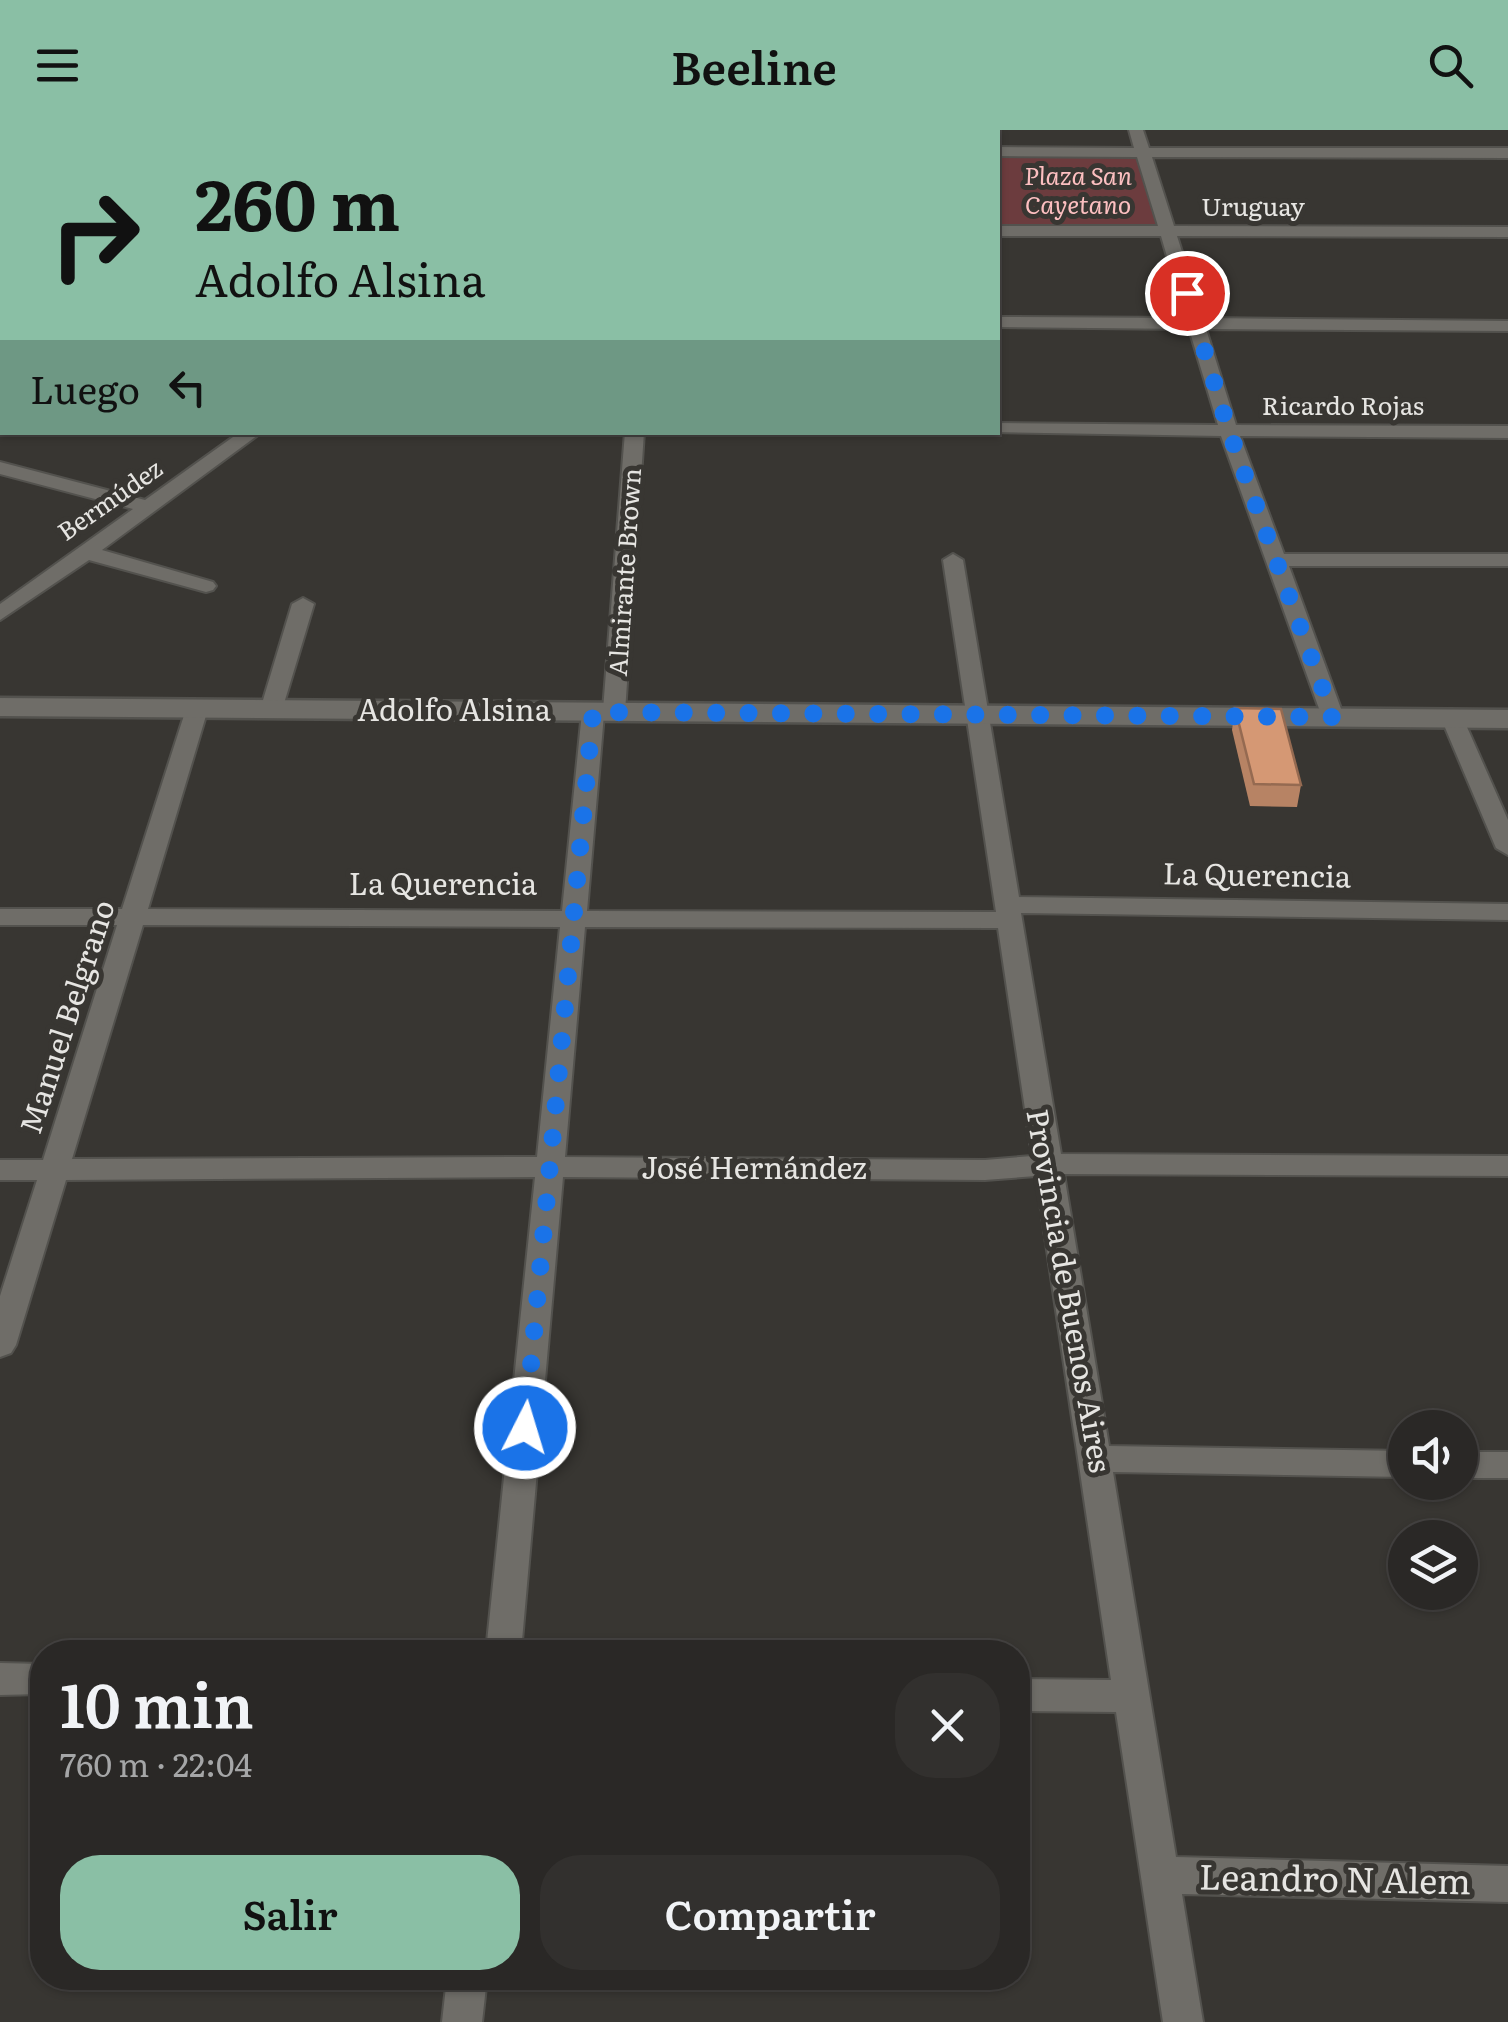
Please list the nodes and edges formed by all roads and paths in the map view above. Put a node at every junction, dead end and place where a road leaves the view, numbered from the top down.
1 (1136, 130) edge
2 (1000, 152) edge
3 (1143, 153) junction
4 (1508, 153) edge
5 (1000, 231) edge
6 (1168, 232) junction
7 (1508, 232) edge
8 (1000, 322) edge
9 (1197, 324) junction
10 (1508, 326) edge
11 (1000, 429) edge
12 (1229, 431) junction
13 (1508, 432) edge
14 (249, 435) edge
15 (635, 435) edge
16 (0, 468) edge
17 (148, 507) junction
18 (84, 552) junction
19 (953, 560) dead end
20 (1276, 560) junction
21 (1508, 560) edge
22 (206, 586) dead end
23 (302, 604) dead end
24 (0, 614) edge
25 (0, 708) edge
26 (198, 709) junction
27 (270, 710) junction
28 (604, 712) junction
29 (974, 713) junction
30 (1333, 717) junction
31 (1452, 718) junction
32 (1508, 718) edge
33 (1508, 848) edge
34 (1508, 912) edge
35 (1006, 913) junction
36 (0, 917) edge
37 (573, 917) junction
38 (134, 918) junction
39 (1046, 1164) junction
40 (1508, 1166) edge
41 (549, 1167) junction
42 (0, 1170) edge
43 (54, 1170) junction
44 (0, 1345) edge
45 (1096, 1459) junction
46 (1388, 1464) edge
47 (1478, 1464) edge
48 (1508, 1465) edge
49 (505, 1640) edge
50 (0, 1678) edge
51 (30, 1679) edge
52 (1030, 1694) edge
53 (1132, 1696) junction
54 (1161, 1875) junction
55 (1508, 1884) edge
56 (466, 1990) edge
57 (462, 2022) edge
58 (1183, 2022) edge

1 - 3 street
2 - 3 street
3 - 4 street
3 - 6 street
5 - 6 street, Uruguay
6 - 7 street, Uruguay
6 - 9 street
8 - 9 street
9 - 10 street
9 - 12 street
11 - 12 street, Ricardo Rojas
12 - 13 street, Ricardo Rojas
12 - 20 street
14 - 17 street, Bermúdez
15 - 28 street, Almirante Brown
16 - 17 street
17 - 18 street, Bermúdez
18 - 22 street
18 - 24 street, Bermúdez
19 - 29 street, Provincia de Buenos Aires
20 - 21 street
20 - 30 street
23 - 27 street
25 - 26 street, Adolfo Alsina
26 - 27 street, Adolfo Alsina
26 - 38 street, Manuel Belgrano
27 - 28 street, Adolfo Alsina
28 - 29 street, Adolfo Alsina
28 - 37 street, Almirante Brown
29 - 30 street, Adolfo Alsina
29 - 35 street, Provincia de Buenos Aires
30 - 31 street, Adolfo Alsina
31 - 32 street, Adolfo Alsina
31 - 33 street
34 - 35 street, La Querencia
35 - 37 street, La Querencia
35 - 39 street, Provincia de Buenos Aires
36 - 38 street, La Querencia
37 - 38 street, La Querencia
37 - 41 street, Almirante Brown
38 - 43 street, Manuel Belgrano
39 - 40 street, José Hernández
39 - 41 street, José Hernández
39 - 45 street, Provincia de Buenos Aires
41 - 43 street, José Hernández
41 - 49 street, Almirante Brown
42 - 43 street, José Hernández
43 - 44 street, Manuel Belgrano
45 - 46 street
45 - 53 street, Provincia de Buenos Aires
47 - 48 street
50 - 51 street
52 - 53 street
53 - 54 street, Provincia de Buenos Aires
54 - 55 street, Leandro N Alem
54 - 58 street, Provincia de Buenos Aires
56 - 57 street

